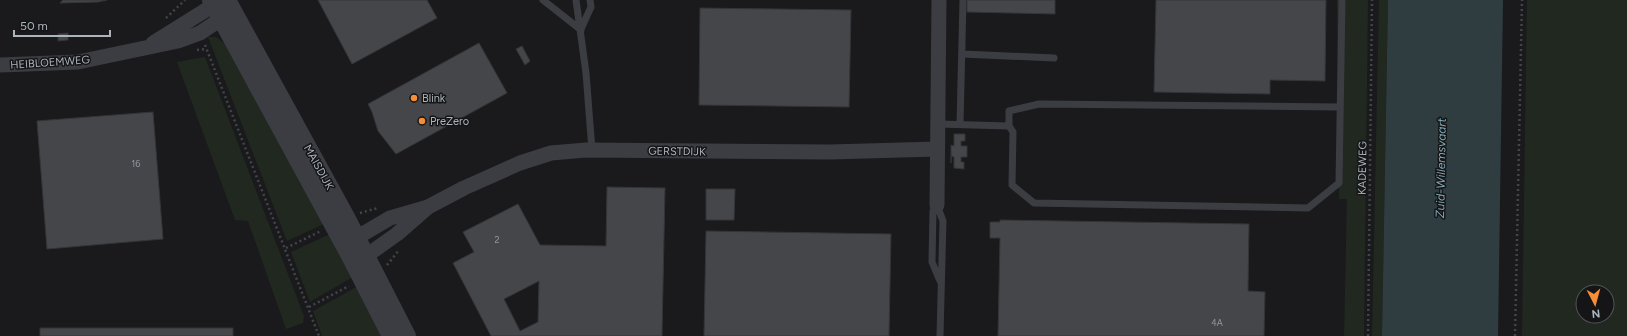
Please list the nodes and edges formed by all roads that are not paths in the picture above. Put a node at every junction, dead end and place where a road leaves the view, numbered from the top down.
1 (543, 0) edge
2 (576, 0) edge
3 (590, 0) edge
4 (940, 0) edge
5 (963, 0) edge
6 (1342, 0) edge
7 (220, 6) edge
8 (581, 30) junction
9 (147, 46) junction
10 (962, 54) junction
11 (1054, 58) dead end
12 (0, 65) edge
13 (1340, 107) junction
14 (938, 124) junction
15 (960, 124) junction
16 (1009, 126) junction
17 (937, 149) junction
18 (592, 150) junction
19 (428, 207) junction
20 (935, 208) joint
21 (356, 238) junction
22 (357, 255) junction
23 (391, 336) edge
24 (407, 336) edge
25 (940, 336) edge

1 - 8 lane
2 - 8 lane
3 - 8 lane
4 - 14 street
5 - 10 lane
6 - 13 lane
7 - 9 street, HEIBLOEMWEG
7 - 9 street, HEIBLOEMWEG
7 - 21 street, MAISDIJK
7 - 22 street, MAISDIJK
8 - 18 lane
9 - 12 street, HEIBLOEMWEG
10 - 11 lane
10 - 15 lane
13 - 16 lane
13 - 16 lane
14 - 15 lane
14 - 17 street
15 - 16 lane
17 - 18 street, GERSTDIJK
17 - 20 street
18 - 19 street, GERSTDIJK
19 - 21 street, GERSTDIJK
19 - 22 street, GERSTDIJK
20 - 25 lane
21 - 22 street, MAISDIJK
22 - 23 street, MAISDIJK
22 - 24 street, MAISDIJK

